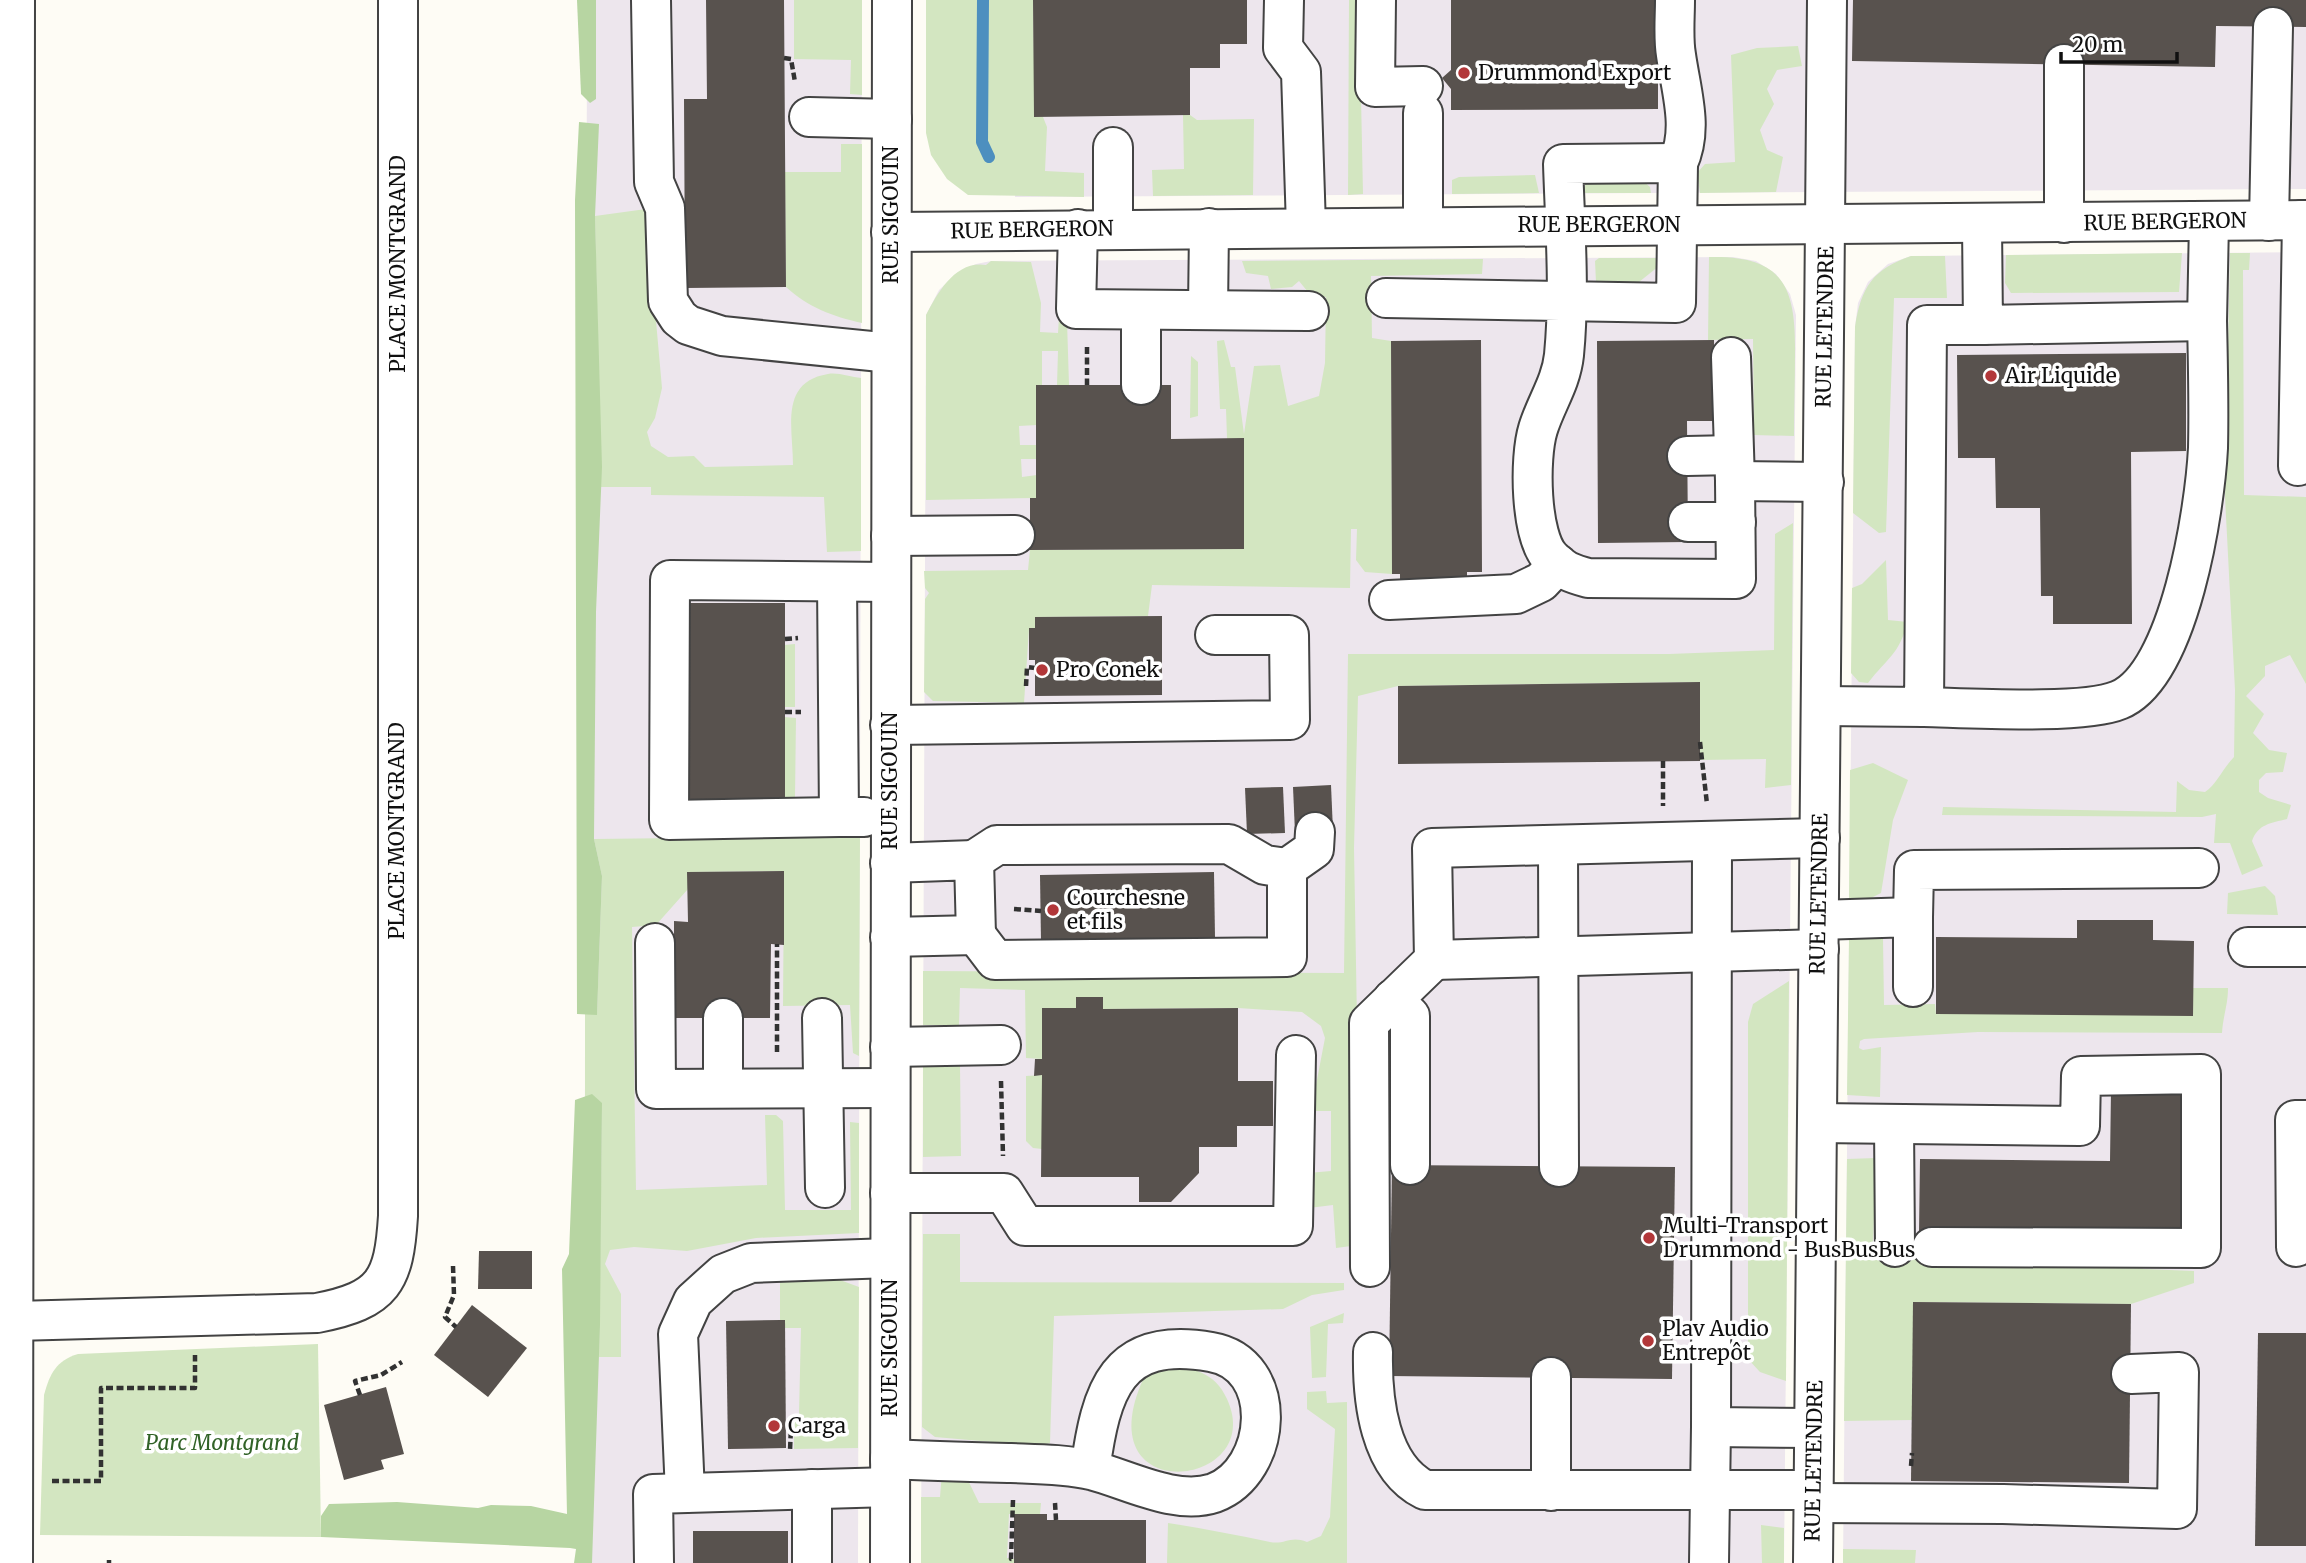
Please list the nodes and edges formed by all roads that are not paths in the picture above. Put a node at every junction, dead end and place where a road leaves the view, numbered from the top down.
1 (398, 0) edge
2 (651, 0) edge
3 (892, 0) edge
4 (1284, 0) edge
5 (1376, 0) edge
6 (1675, 0) edge
7 (1827, 0) edge
8 (10, 4) edge
9 (2273, 27) dead end
10 (2064, 64) dead end
11 (809, 117) dead end
12 (892, 119) junction
13 (1113, 147) dead end
14 (1678, 163) junction
15 (2292, 220) edge
16 (2209, 222) junction
17 (2064, 223) junction
18 (1982, 224) junction
19 (1565, 225) junction
20 (1678, 225) junction
21 (1826, 225) junction
22 (1423, 226) junction
23 (1306, 227) junction
24 (1209, 228) junction
25 (1096, 229) junction
26 (891, 232) junction
27 (1386, 298) dead end
28 (1564, 301) junction
29 (1141, 310) junction
30 (1208, 310) junction
31 (1309, 311) dead end
32 (2207, 321) junction
33 (1983, 325) junction
34 (891, 353) junction
35 (1731, 357) dead end
36 (1140, 385) dead end
37 (1687, 456) dead end
38 (2298, 466) dead end
39 (1734, 468) junction
40 (1824, 482) junction
41 (1688, 522) dead end
42 (1736, 522) junction
43 (1015, 535) dead end
44 (891, 536) junction
45 (1558, 564) junction
46 (837, 582) junction
47 (891, 582) junction
48 (1389, 600) dead end
49 (1214, 635) dead end
50 (1821, 706) junction
51 (1924, 707) junction
52 (890, 725) junction
53 (839, 817) junction
54 (890, 817) junction
55 (1315, 832) dead end
56 (1820, 838) junction
57 (1712, 842) junction
58 (1558, 845) junction
59 (1272, 856) junction
60 (974, 860) junction
61 (890, 863) junction
62 (2199, 868) dead end
63 (1913, 917) junction
64 (1819, 934) junction
65 (976, 935) junction
66 (890, 937) junction
67 (655, 943) dead end
68 (2248, 947) dead end
69 (2306, 947) edge
70 (1713, 951) junction
71 (1559, 956) junction
72 (1434, 960) junction
73 (1913, 987) dead end
74 (1393, 999) junction
75 (723, 1017) dead end
76 (822, 1018) dead end
77 (1001, 1045) road end
78 (890, 1047) junction
79 (1296, 1055) dead end
80 (824, 1087) junction
81 (723, 1088) junction
82 (890, 1088) junction
83 (2306, 1121) edge
84 (1817, 1123) junction
85 (1894, 1124) junction
86 (1410, 1165) dead end
87 (1559, 1167) dead end
88 (825, 1188) dead end
89 (890, 1193) junction
90 (2296, 1247) dead end
91 (890, 1258) junction
92 (1370, 1267) dead end
93 (15, 1321) junction
94 (1373, 1352) dead end
95 (2131, 1374) dead end
96 (1551, 1377) dead end
97 (1711, 1427) junction
98 (1814, 1428) junction
99 (1090, 1470) junction
100 (890, 1473) junction
101 (812, 1489) junction
102 (1551, 1491) junction
103 (1710, 1491) junction
104 (685, 1493) junction
105 (1813, 1496) junction
106 (13, 1563) edge
107 (654, 1563) edge
108 (811, 1563) edge
109 (890, 1563) edge
110 (1709, 1563) edge
111 (1813, 1563) edge

1 - 93 street, PLACE MONTGRAND
2 - 34 street
3 - 12 street, RUE SIGOUIN
4 - 23 street
5 - 22 street
6 - 14 street
7 - 21 street, RUE LETENDRE
8 - 93 street
9 - 15 street
10 - 17 street
11 - 12 street
12 - 26 street, RUE SIGOUIN
13 - 25 street
14 - 19 street
14 - 20 street
15 - 16 street, RUE BERGERON
15 - 38 street
16 - 17 street, RUE BERGERON
16 - 32 street
17 - 18 street, RUE BERGERON
18 - 21 street, RUE BERGERON
18 - 33 street
19 - 20 street, RUE BERGERON
19 - 22 street, RUE BERGERON
19 - 28 street
20 - 21 street, RUE BERGERON
20 - 28 street
21 - 40 street, RUE LETENDRE
22 - 23 street, RUE BERGERON
23 - 24 street, RUE BERGERON
24 - 25 street, RUE BERGERON
24 - 30 street
25 - 26 street, RUE BERGERON
25 - 29 street
26 - 34 street, RUE SIGOUIN
27 - 28 street
28 - 45 street
29 - 30 street
29 - 36 street
30 - 31 street
32 - 33 street
32 - 51 street
33 - 51 street
34 - 44 street, RUE SIGOUIN
35 - 39 street
37 - 39 street
39 - 40 street
39 - 42 street
40 - 50 street, RUE LETENDRE
41 - 42 street
42 - 45 street
43 - 44 street
44 - 47 street, RUE SIGOUIN
45 - 48 street
46 - 47 street
46 - 53 street
46 - 53 street
47 - 52 street, RUE SIGOUIN
49 - 52 street
50 - 51 street
50 - 56 street, RUE LETENDRE
52 - 54 street, RUE SIGOUIN
53 - 54 street
54 - 61 street, RUE SIGOUIN
55 - 59 street
56 - 57 street
56 - 64 street, RUE LETENDRE
57 - 58 street
57 - 70 street
58 - 71 street
58 - 72 street
59 - 60 street
59 - 65 street
60 - 61 street
60 - 65 street
61 - 66 street, RUE SIGOUIN
62 - 63 street
63 - 64 street
63 - 73 street
64 - 70 street
64 - 84 street, RUE LETENDRE
65 - 66 street
66 - 78 street, RUE SIGOUIN
67 - 81 street
68 - 69 street
70 - 71 street
70 - 97 street
71 - 72 street
71 - 87 street
72 - 74 street
74 - 86 street
74 - 92 street
75 - 81 street
76 - 80 street
77 - 78 street
78 - 82 street, RUE SIGOUIN
79 - 89 street
80 - 81 street
80 - 82 street
80 - 88 street
82 - 89 street, RUE SIGOUIN
83 - 90 street
84 - 85 street
84 - 98 street, RUE LETENDRE
85 - 85 street
89 - 91 street, RUE SIGOUIN
91 - 100 street, RUE SIGOUIN
91 - 104 street
93 - 106 street
94 - 102 street
95 - 105 street
96 - 102 street
97 - 98 street
97 - 103 street
98 - 105 street, RUE LETENDRE
99 - 99 street
99 - 100 street
100 - 101 street
100 - 109 street, RUE SIGOUIN
101 - 104 street
101 - 108 street
102 - 103 street
103 - 105 street
103 - 110 street
104 - 107 street
105 - 111 street, RUE LETENDRE

